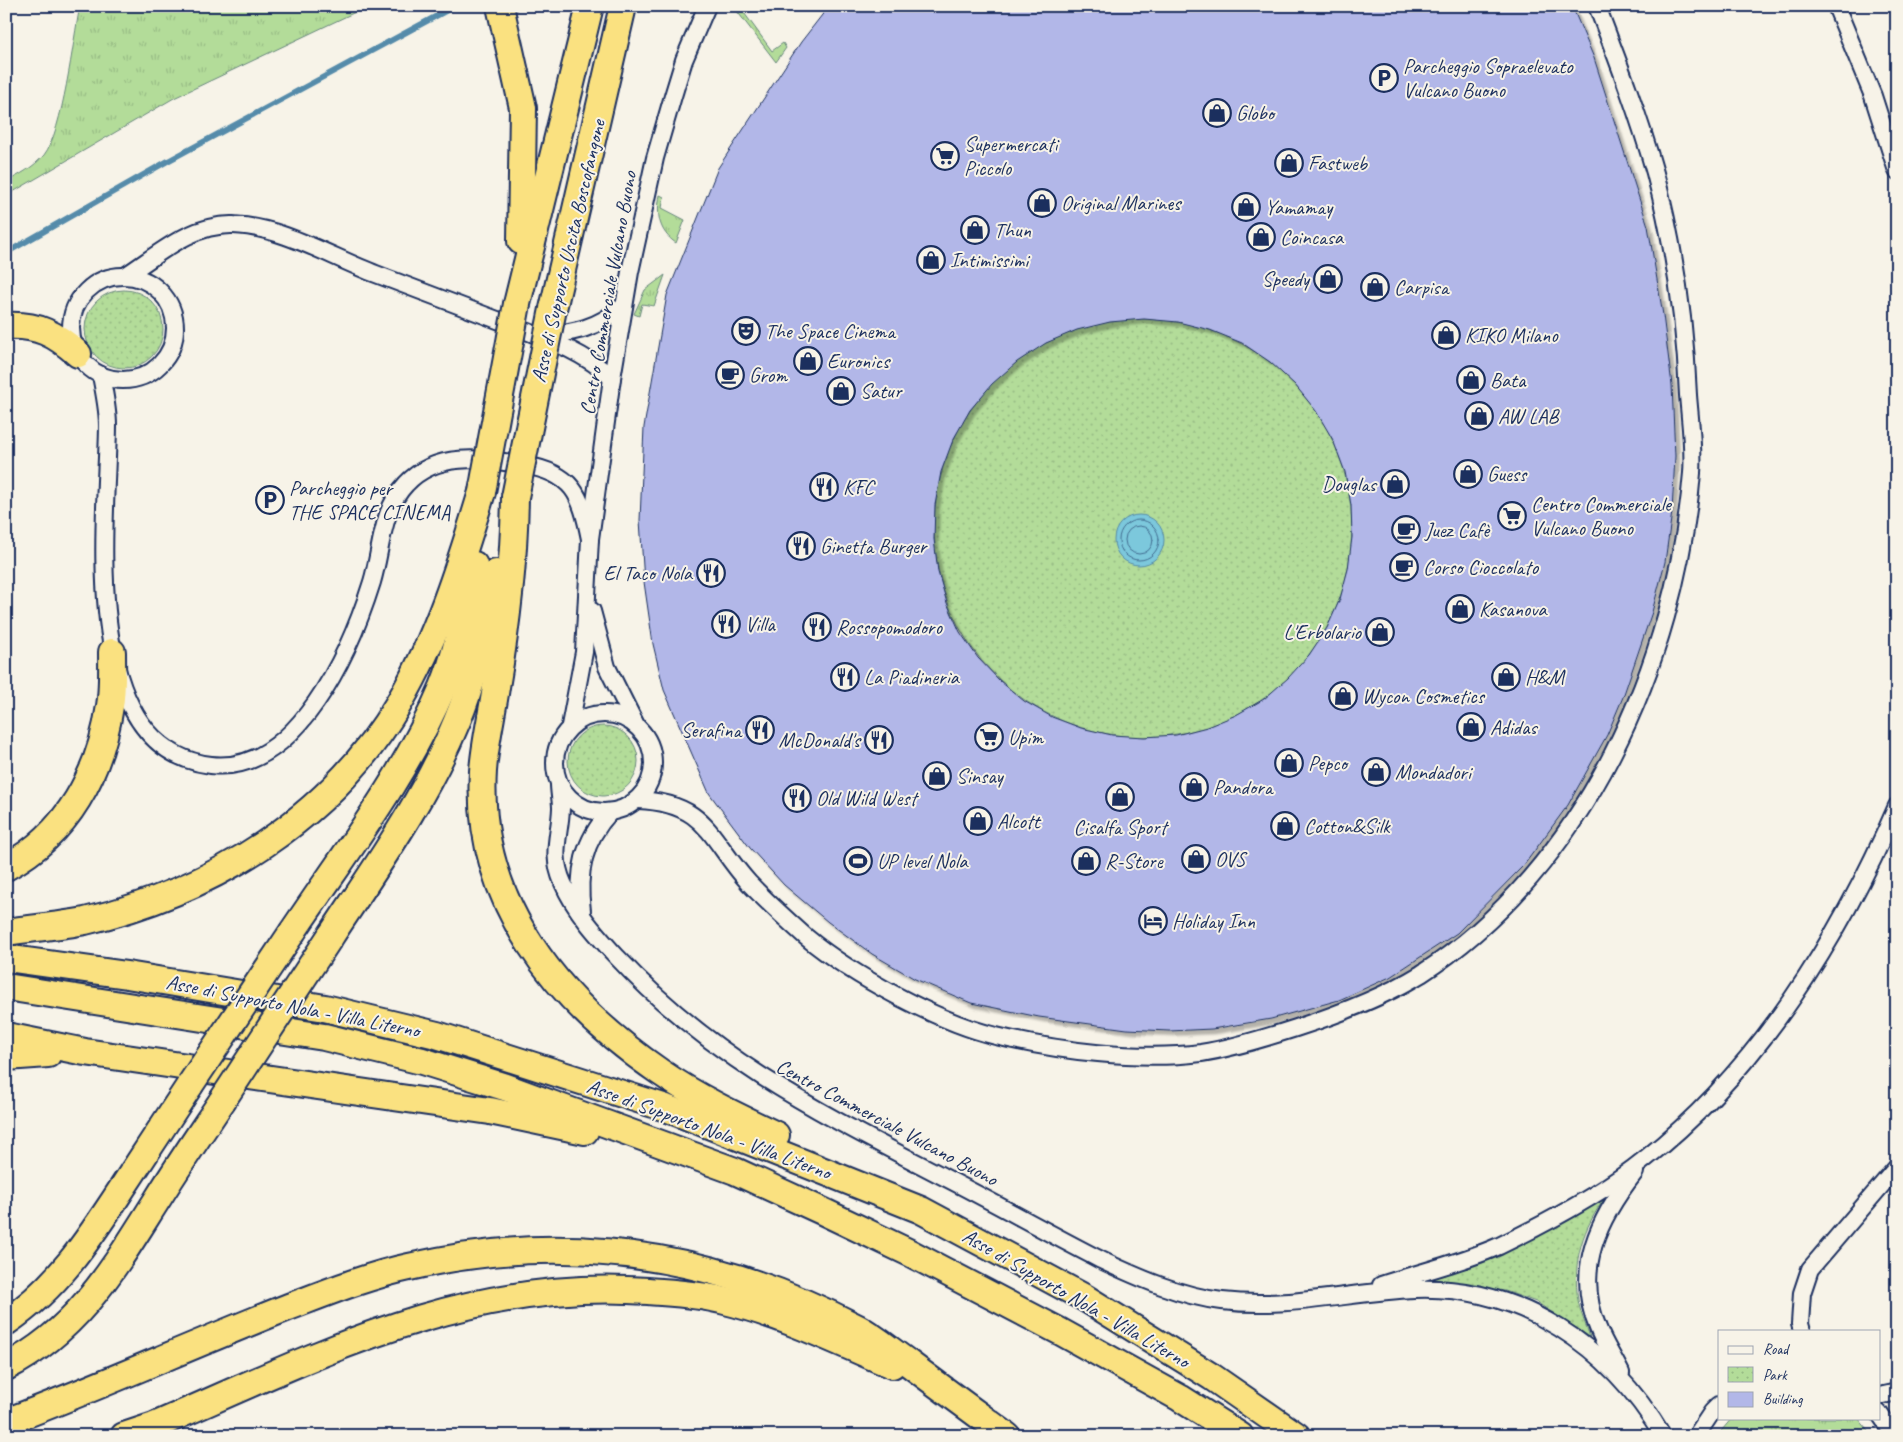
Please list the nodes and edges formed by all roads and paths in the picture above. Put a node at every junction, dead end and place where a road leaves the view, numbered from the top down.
1 (590, 6) edge
2 (624, 6) edge
3 (708, 6) edge
4 (1596, 6) edge
5 (1836, 6) edge
6 (500, 7) edge
7 (1897, 171) edge
8 (126, 276) junction
9 (517, 304) junction
10 (624, 306) junction
11 (6, 326) edge
12 (541, 336) junction
13 (78, 354) junction
14 (101, 375) junction
15 (612, 378) junction
16 (482, 492) junction
17 (515, 497) junction
18 (590, 539) junction
19 (588, 595) junction
20 (112, 652) junction
21 (636, 725) junction
22 (570, 726) junction
23 (559, 784) junction
24 (638, 800) junction
25 (1897, 806) edge
26 (610, 812) junction
27 (6, 867) edge
28 (582, 916) junction
29 (6, 932) edge
30 (6, 958) edge
31 (6, 987) edge
32 (6, 1036) edge
33 (85, 1052) junction
34 (6, 1056) edge
35 (1644, 1160) junction
36 (1897, 1167) edge
37 (734, 1171) junction
38 (921, 1210) junction
39 (1352, 1295) junction
40 (6, 1322) edge
41 (1802, 1330) edge
42 (6, 1367) edge
43 (934, 1383) junction
44 (1627, 1384) junction
45 (1897, 1392) edge
46 (1880, 1396) edge
47 (1718, 1406) edge
48 (1880, 1414) edge
49 (11, 1420) dead end
50 (124, 1436) edge
51 (1007, 1436) edge
52 (1240, 1436) edge
53 (1297, 1436) edge
54 (1663, 1436) edge
55 (1696, 1436) edge
56 (1895, 1436) edge

1 - 9 highway, Asse di Supporto Uscita Boscofangone
2 - 17 highway, Asse di Supporto Uscita Boscofangone, bridge
3 - 10 street, Centro Commerciale Vulcano Buono
4 - 24 street
5 - 7 street
6 - 9 highway
8 - 12 street
8 - 13 street
8 - 14 street
9 - 16 highway, Asse di Supporto Uscita Boscofangone, bridge
10 - 12 street
10 - 15 street, Centro Commerciale Vulcano Buono
11 - 13 highway
12 - 15 street
13 - 14 street
14 - 20 street
15 - 18 street, Centro Commerciale Vulcano Buono
16 - 29 highway
16 - 40 highway, bridge
17 - 38 highway
17 - 42 highway, bridge
18 - 19 street, Centro Commerciale Vulcano Buono
18 - 20 street
19 - 21 street, Centro Commerciale Vulcano Buono
19 - 22 street, Centro Commerciale Vulcano Buono
20 - 27 highway
21 - 22 street, Centro Commerciale Vulcano Buono
21 - 24 street, Centro Commerciale Vulcano Buono
22 - 23 street, Centro Commerciale Vulcano Buono
23 - 26 street
23 - 28 street, Centro Commerciale Vulcano Buono
24 - 26 street
25 - 35 street
26 - 28 street
28 - 39 street, Centro Commerciale Vulcano Buono
30 - 38 highway, Asse di Supporto Nola - Villa Literno
31 - 37 highway, Asse di Supporto Nola - Villa Literno
32 - 33 highway
33 - 34 highway
33 - 37 highway
35 - 39 street
35 - 44 street
36 - 41 street
37 - 52 highway, Asse di Supporto Nola - Villa Literno
38 - 53 highway, Asse di Supporto Nola - Villa Literno
39 - 44 street
43 - 49 highway
43 - 50 highway
43 - 51 highway
44 - 54 street
45 - 46 street
47 - 55 street
48 - 56 street

